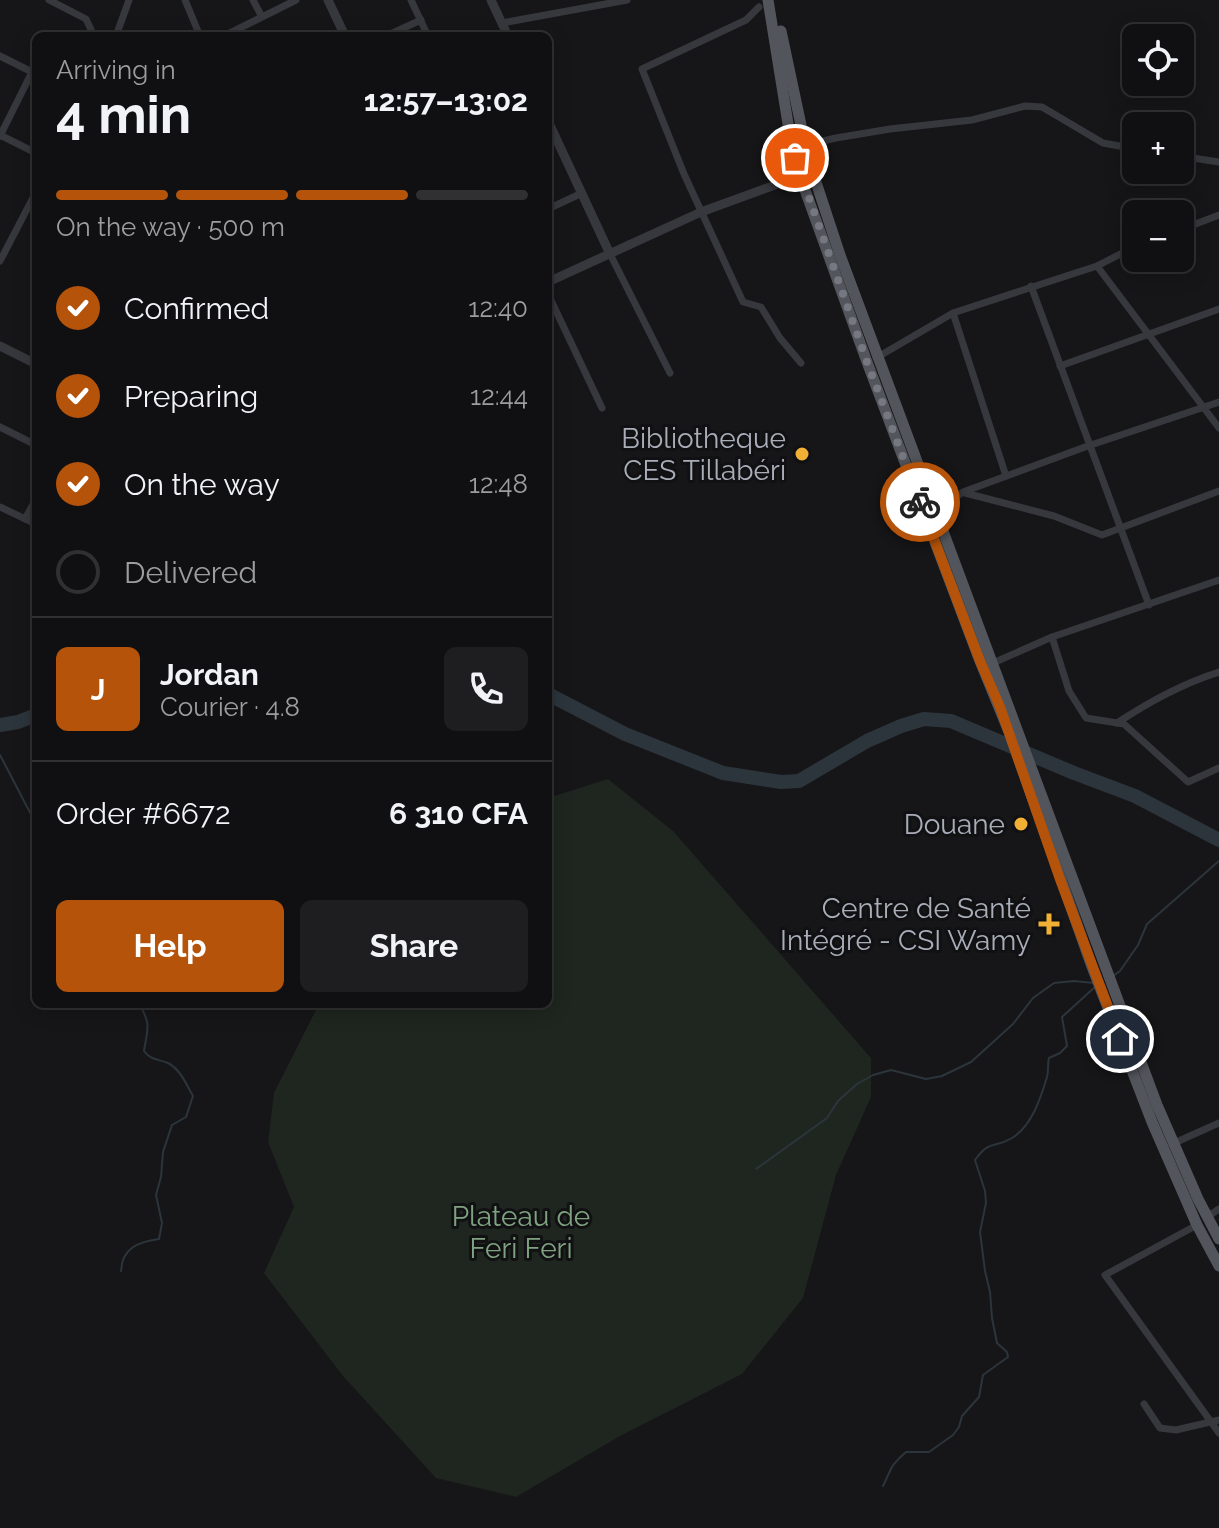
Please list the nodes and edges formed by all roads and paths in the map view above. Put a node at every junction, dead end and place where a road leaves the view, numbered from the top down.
1 (49, 0) edge
2 (129, 0) edge
3 (185, 0) edge
4 (253, 0) edge
5 (296, 0) edge
6 (328, 0) edge
7 (411, 0) edge
8 (491, 0) edge
9 (627, 0) edge
10 (749, 0) edge
11 (768, 3) edge
12 (262, 17) junction
13 (421, 20) junction
14 (502, 23) junction
15 (92, 32) edge
16 (117, 32) edge
17 (198, 32) edge
18 (232, 32) edge
19 (343, 32) edge
20 (395, 32) edge
21 (426, 32) edge
22 (506, 32) edge
23 (0, 56) edge
24 (552, 129) edge
25 (0, 135) edge
26 (805, 145) junction
27 (1122, 146) edge
28 (32, 151) edge
29 (1194, 158) edge
30 (1219, 162) edge
31 (812, 170) junction
32 (800, 176) junction
33 (582, 193) junction
34 (32, 200) edge
35 (552, 207) edge
36 (701, 212) junction
37 (1219, 215) edge
38 (1194, 225) edge
39 (1122, 253) edge
40 (610, 254) junction
41 (0, 261) edge
42 (1097, 266) junction
43 (552, 280) edge
44 (1031, 286) junction
45 (552, 302) edge
46 (1219, 309) edge
47 (953, 313) junction
48 (1147, 334) junction
49 (0, 346) edge
50 (32, 360) edge
51 (872, 360) junction
52 (801, 363) dead end
53 (1060, 366) junction
54 (670, 373) dead end
55 (1219, 402) edge
56 (602, 408) dead end
57 (1204, 408) junction
58 (0, 427) edge
59 (1219, 428) edge
60 (32, 443) edge
61 (1090, 445) junction
62 (1006, 476) junction
63 (1219, 491) edge
64 (963, 492) junction
65 (32, 506) edge
66 (0, 507) edge
67 (931, 513) junction
68 (25, 519) junction
69 (32, 522) edge
70 (1120, 528) junction
71 (1219, 580) edge
72 (1149, 605) junction
73 (1052, 637) junction
74 (993, 663) junction
75 (1219, 672) edge
76 (1117, 723) junction
77 (1014, 732) junction
78 (1219, 768) edge
79 (1219, 1123) edge
80 (1168, 1146) junction
81 (1219, 1209) edge
82 (1202, 1221) junction
83 (1219, 1239) edge
84 (1219, 1266) edge
85 (1144, 1404) dead end
86 (1215, 1421) edge
87 (1219, 1433) edge

1 - 15 street
2 - 16 street
3 - 17 street
4 - 12 street
5 - 12 street
6 - 19 street
7 - 13 street
8 - 14 street
9 - 14 street
10 - 11 street
11 - 26 main road
11 - 32 main road
11 - 36 street
12 - 18 street
13 - 20 street
13 - 21 street
14 - 22 street
23 - 25 street
24 - 33 street
25 - 28 street
26 - 27 street
26 - 31 main road
29 - 30 street
31 - 32 street
31 - 51 main road
32 - 36 street
32 - 51 main road
33 - 35 street
33 - 40 street
34 - 41 street
36 - 40 street
36 - 52 street
37 - 38 street
39 - 42 street
40 - 43 street
40 - 54 street
42 - 44 street
42 - 48 street
44 - 47 street
44 - 53 street
45 - 56 street
46 - 48 street
47 - 51 street
47 - 62 street
48 - 53 street
48 - 57 street
49 - 50 street
51 - 67 main road
53 - 61 street
55 - 57 street
57 - 59 street
57 - 61 street
58 - 60 street
61 - 62 street
61 - 70 street
62 - 64 street
63 - 70 street
64 - 67 street
64 - 70 street
65 - 68 street
66 - 68 street
67 - 74 main road
67 - 77 main road
68 - 69 street
70 - 72 street
71 - 72 street
72 - 73 street
73 - 74 street
73 - 76 street
74 - 77 main road
75 - 76 street
76 - 78 street
77 - 80 main road
79 - 80 street
80 - 82 main road
81 - 82 street
82 - 83 main road
82 - 84 main road
82 - 86 street
85 - 86 street
86 - 87 street

